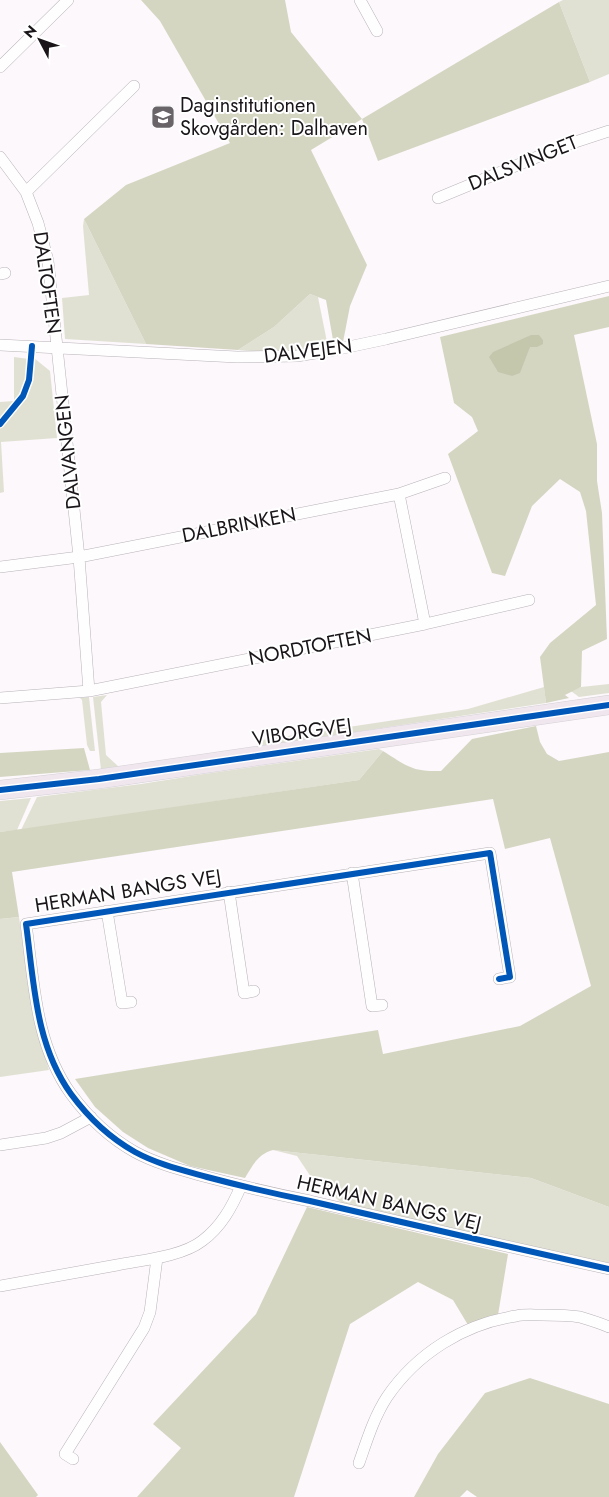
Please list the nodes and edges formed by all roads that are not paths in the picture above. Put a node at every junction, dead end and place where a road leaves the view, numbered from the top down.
1 (68, 0) edge
2 (360, 0) edge
3 (377, 32) dead end
4 (0, 67) edge
5 (134, 86) dead end
6 (609, 131) edge
7 (0, 157) edge
8 (26, 192) junction
9 (438, 198) dead end
10 (609, 286) edge
11 (0, 345) edge
12 (56, 348) junction
13 (445, 478) dead end
14 (399, 494) junction
15 (79, 557) junction
16 (0, 567) edge
17 (529, 600) dead end
18 (425, 624) junction
19 (90, 691) junction
20 (0, 698) edge
21 (609, 704) edge
22 (0, 790) edge
23 (352, 873) junction
24 (229, 892) junction
25 (107, 911) junction
26 (500, 979) dead end
27 (254, 991) dead end
28 (131, 1002) dead end
29 (382, 1005) dead end
30 (90, 1116) junction
31 (0, 1145) edge
32 (241, 1186) junction
33 (157, 1258) junction
34 (609, 1269) edge
35 (0, 1286) edge
36 (609, 1325) edge
37 (73, 1459) dead end
38 (359, 1463) dead end

1 - 4 street
2 - 3 street
5 - 8 street
6 - 9 street, DALSVINGET
7 - 8 street, DALTOFTEN
8 - 12 street, DALTOFTEN
10 - 12 street, DALVEJEN
11 - 12 street, DALVEJEN
12 - 15 street, DALVANGEN
13 - 14 street, DALBRINKEN
14 - 15 street, DALBRINKEN
14 - 18 street
15 - 16 street
15 - 19 street, DALVANGEN
17 - 18 street, NORDTOFTEN
18 - 19 street, NORDTOFTEN
19 - 20 street
21 - 22 main road, VIBORGVEJ
23 - 24 street, HERMAN BANGS VEJ
23 - 26 street, HERMAN BANGS VEJ
23 - 29 street
24 - 25 street, HERMAN BANGS VEJ
24 - 27 street, HERMAN BANGS VEJ
25 - 28 street, HERMAN BANGS VEJ
25 - 30 street, HERMAN BANGS VEJ
30 - 31 street
30 - 32 street, HERMAN BANGS VEJ
32 - 33 street
32 - 34 street, HERMAN BANGS VEJ
33 - 35 street
33 - 37 street
36 - 38 street

